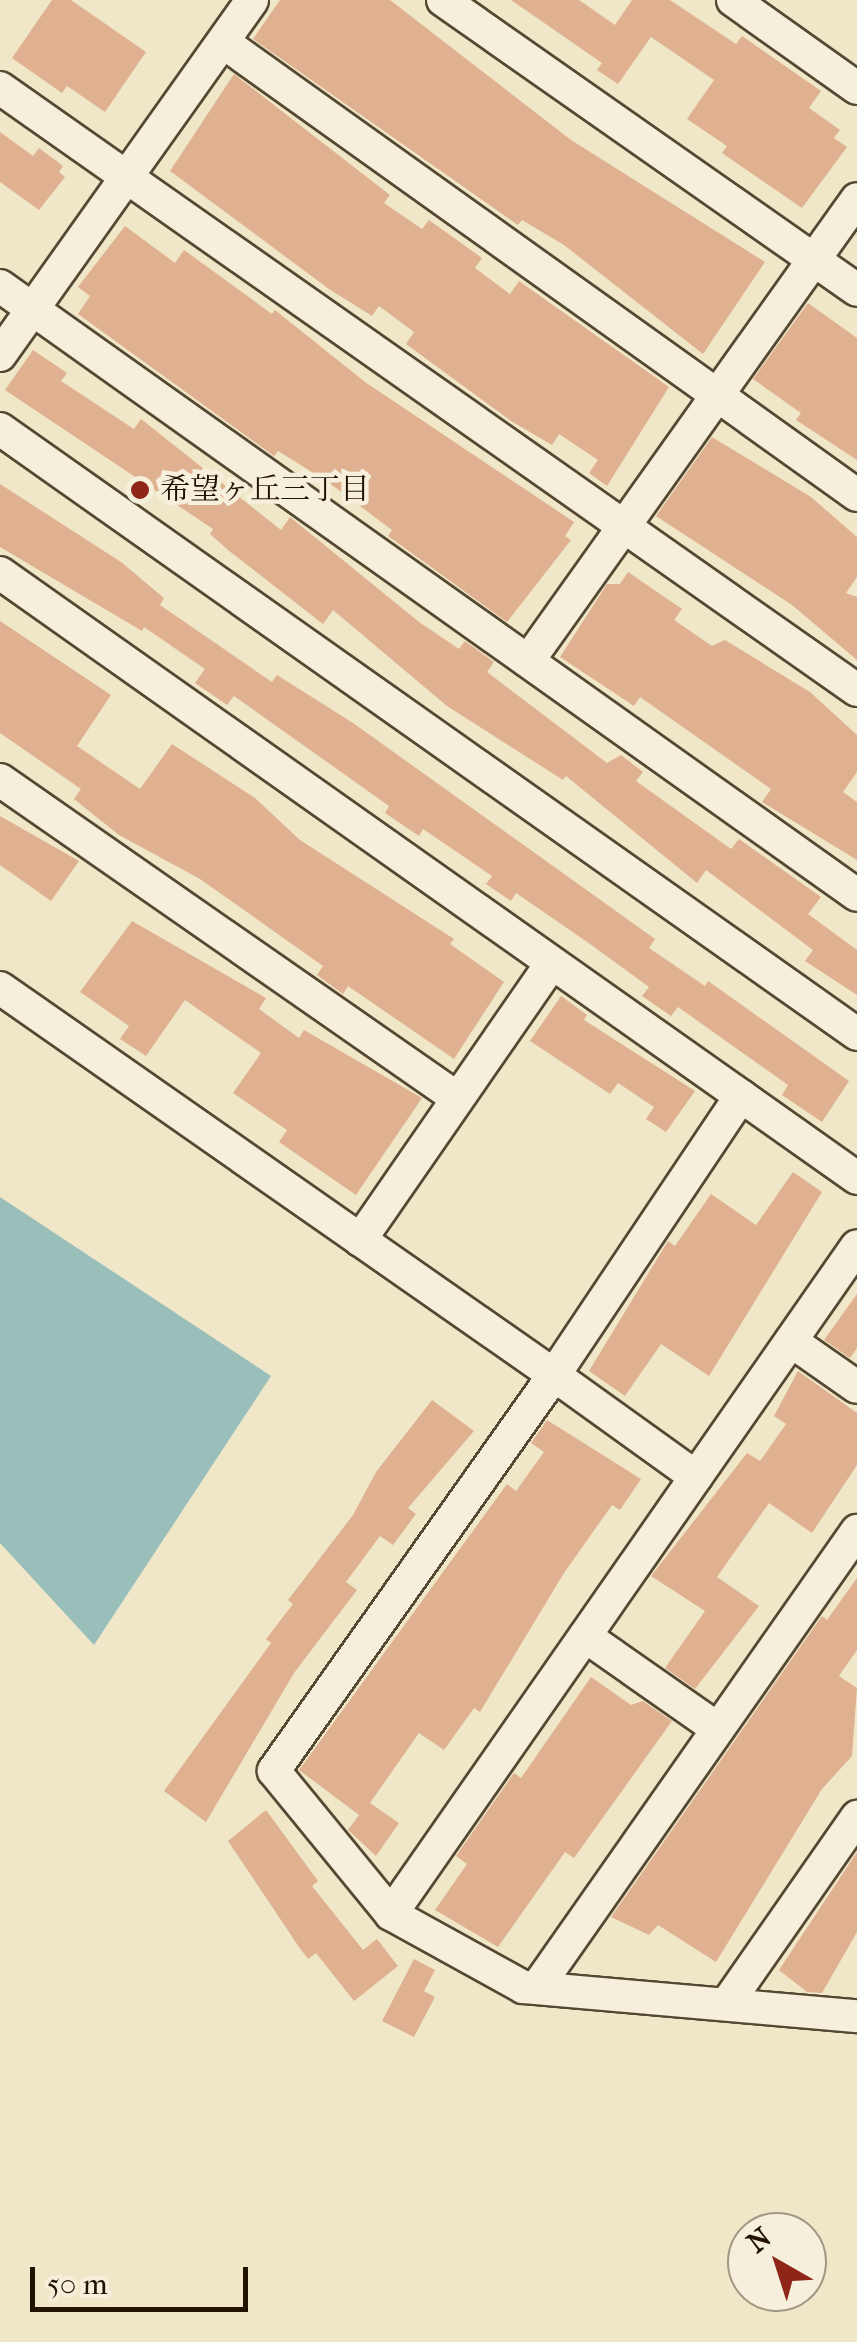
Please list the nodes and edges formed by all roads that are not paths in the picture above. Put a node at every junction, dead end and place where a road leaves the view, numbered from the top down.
1 (252, 0) edge
2 (443, 0) edge
3 (733, 0) edge
4 (223, 42) junction
5 (0, 88) edge
6 (857, 88) edge
7 (126, 176) junction
8 (857, 199) edge
9 (814, 260) junction
10 (0, 286) edge
11 (857, 290) edge
12 (32, 309) junction
13 (0, 354) edge
14 (718, 395) junction
15 (0, 429) edge
16 (857, 494) edge
17 (624, 526) junction
18 (0, 574) edge
19 (528, 662) junction
20 (857, 690) edge
21 (0, 780) edge
22 (857, 895) edge
23 (552, 962) junction
24 (0, 988) edge
25 (857, 1034) edge
26 (742, 1096) junction
27 (458, 1098) junction
28 (857, 1178) edge
29 (360, 1240) junction
30 (857, 1246) edge
31 (791, 1340) junction
32 (554, 1375) junction
33 (857, 1387) edge
34 (696, 1477) junction
35 (857, 1532) edge
36 (585, 1636) junction
37 (718, 1729) junction
38 (857, 1817) edge
39 (391, 1914) junction
40 (538, 1986) junction
41 (728, 2002) junction
42 (857, 2016) edge

1 - 4 street
2 - 9 street
3 - 6 street
4 - 7 street
4 - 14 street
5 - 7 street
7 - 12 street
7 - 17 street
8 - 9 street
9 - 11 street
9 - 14 street
10 - 12 street
12 - 13 street
12 - 19 street
14 - 16 street
14 - 17 street
15 - 25 street
17 - 19 street
17 - 20 street
18 - 23 street
19 - 22 street
21 - 27 street
23 - 26 street
23 - 27 street
24 - 29 street
26 - 28 street
26 - 32 street
27 - 29 street
29 - 32 street
30 - 31 street
31 - 33 street
31 - 34 street
32 - 34 street
32 - 39 street
34 - 36 street
35 - 37 street
36 - 37 street
36 - 39 street
37 - 40 street
38 - 41 street
39 - 40 street
40 - 41 street
41 - 42 street

